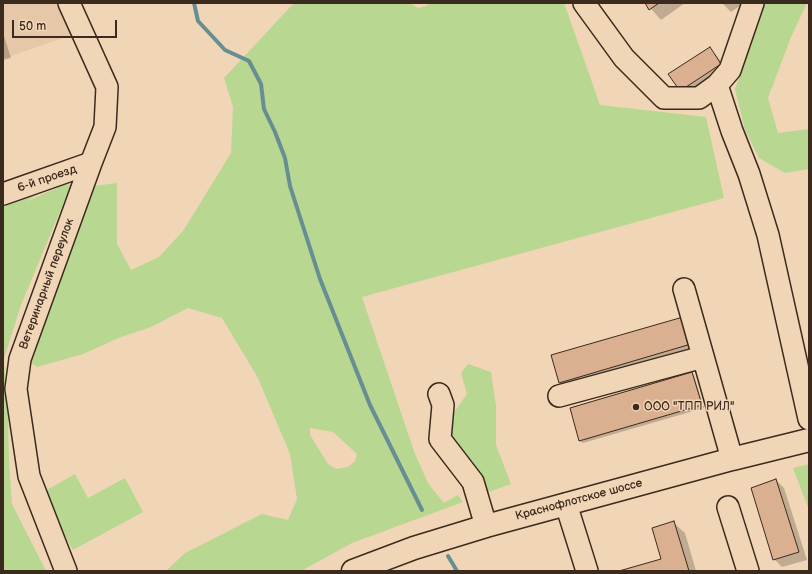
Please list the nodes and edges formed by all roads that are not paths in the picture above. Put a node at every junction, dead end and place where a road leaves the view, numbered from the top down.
1 (69, 3) edge
2 (584, 3) edge
3 (753, 3) edge
4 (717, 85) junction
5 (91, 163) junction
6 (3, 194) edge
7 (684, 289) dead end
8 (703, 357) junction
9 (439, 394) dead end
10 (559, 396) dead end
11 (809, 419) edge
12 (809, 440) edge
13 (732, 459) junction
14 (566, 504) junction
15 (728, 507) dead end
16 (486, 526) junction
17 (66, 571) edge
18 (353, 571) edge
19 (587, 571) edge
20 (748, 571) edge

1 - 5 street, Ветеринарный переулок
2 - 4 street
3 - 4 street
4 - 11 street
5 - 6 street, 6-й проезд
5 - 17 street, Ветеринарный переулок
7 - 8 street
8 - 10 street
8 - 13 street
9 - 16 street
12 - 13 main road, Краснофлотское шоссе
13 - 14 main road, Краснофлотское шоссе
14 - 16 main road, Краснофлотское шоссе
14 - 19 street
15 - 20 street
16 - 18 main road, Краснофлотское шоссе

